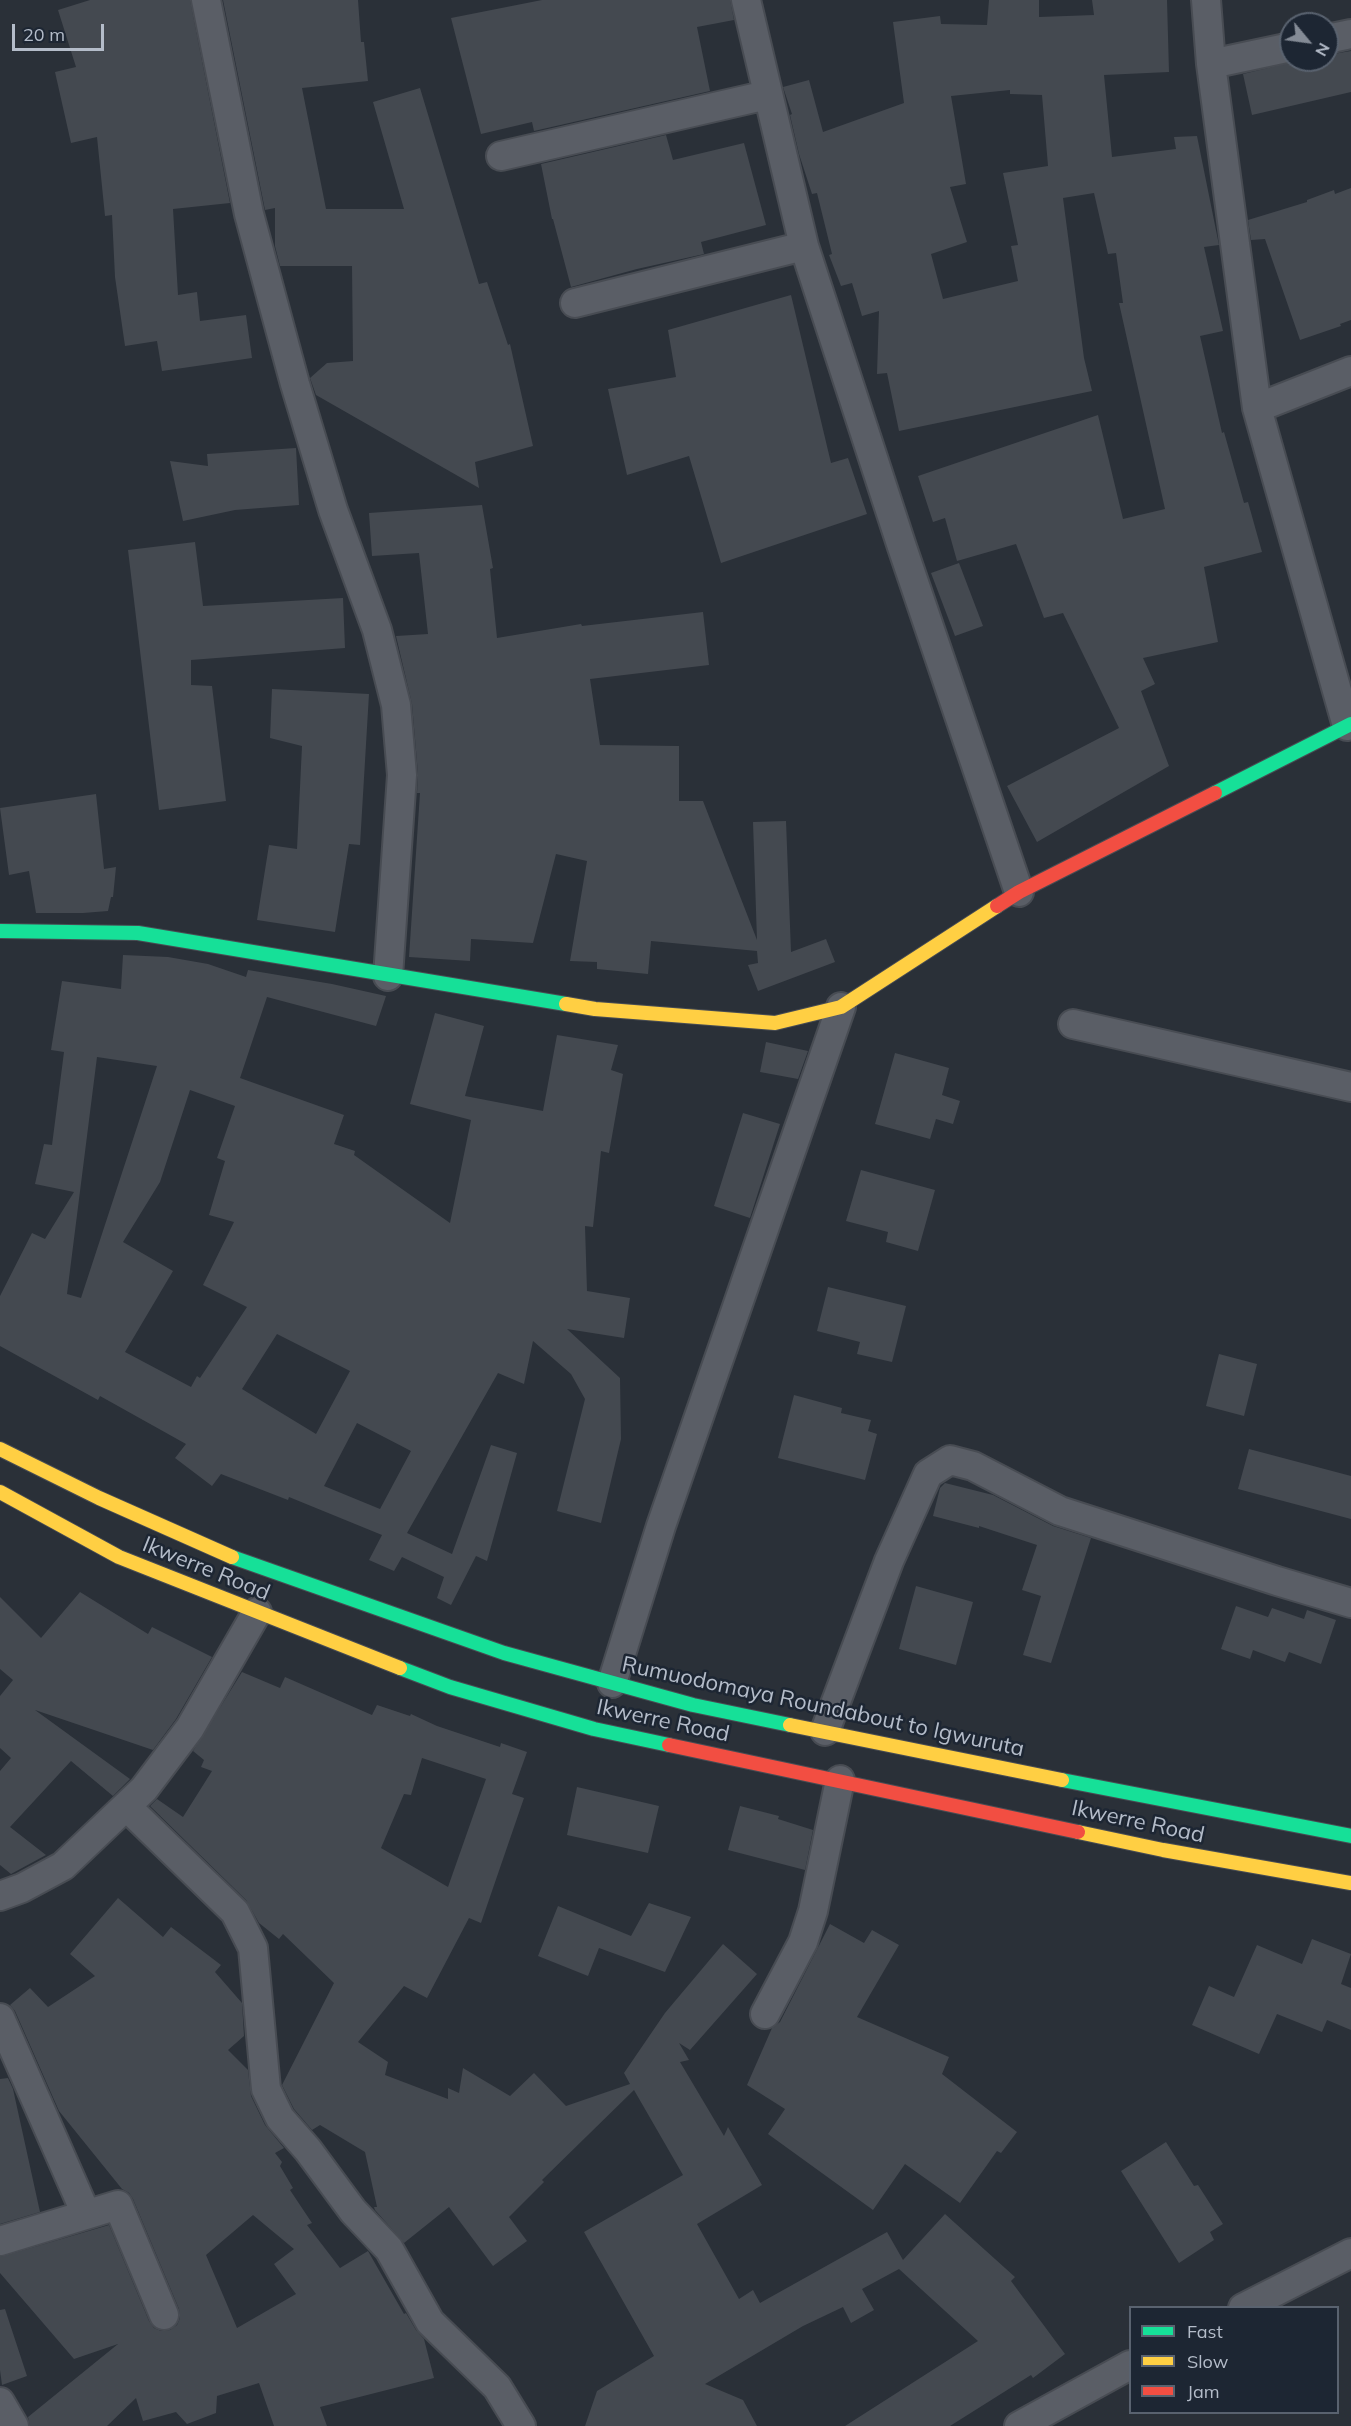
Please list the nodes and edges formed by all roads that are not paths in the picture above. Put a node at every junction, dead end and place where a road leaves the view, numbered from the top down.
1 (206, 0) edge
2 (746, 0) edge
3 (1206, 0) edge
4 (1279, 50) edge
5 (1211, 64) junction
6 (767, 95) junction
7 (501, 156) dead end
8 (804, 246) junction
9 (575, 303) dead end
10 (1351, 371) edge
11 (1257, 408) junction
12 (1349, 725) edge
13 (1019, 892) junction
14 (0, 931) edge
15 (388, 976) junction
16 (841, 1007) junction
17 (1073, 1024) dead end
18 (1351, 1087) edge
19 (0, 1449) edge
20 (0, 1492) edge
21 (1351, 1603) edge
22 (257, 1612) junction
23 (612, 1683) junction
24 (825, 1731) junction
25 (840, 1780) junction
26 (127, 1807) junction
27 (1351, 1836) edge
28 (1351, 1883) edge
29 (0, 1896) edge
30 (765, 2014) dead end
31 (0, 2018) edge
32 (86, 2214) junction
33 (0, 2241) edge
34 (1351, 2253) edge
35 (1245, 2306) edge
36 (164, 2314) dead end
37 (1129, 2366) edge
38 (0, 2402) edge
39 (14, 2426) edge
40 (521, 2426) edge
41 (1019, 2426) edge

1 - 15 street
2 - 6 street
3 - 5 street
4 - 5 street
5 - 11 street
6 - 7 street
6 - 8 street
8 - 9 street
8 - 13 street
10 - 11 street
11 - 12 street
12 - 13 main road
13 - 16 main road
14 - 15 main road
15 - 16 main road
16 - 23 street
17 - 18 street
19 - 23 main road, Rumuodomaya Roundabout to Igwuruta
20 - 22 main road, Ikwerre Road
21 - 24 street
22 - 25 main road, Ikwerre Road
22 - 26 street
23 - 24 main road, Rumuodomaya Roundabout to Igwuruta
24 - 27 main road, Rumuodomaya Roundabout to Igwuruta
25 - 28 main road, Ikwerre Road
25 - 30 street
26 - 29 street
26 - 40 street
31 - 32 street
32 - 33 street
32 - 36 street
34 - 35 street
37 - 41 street
38 - 39 street

